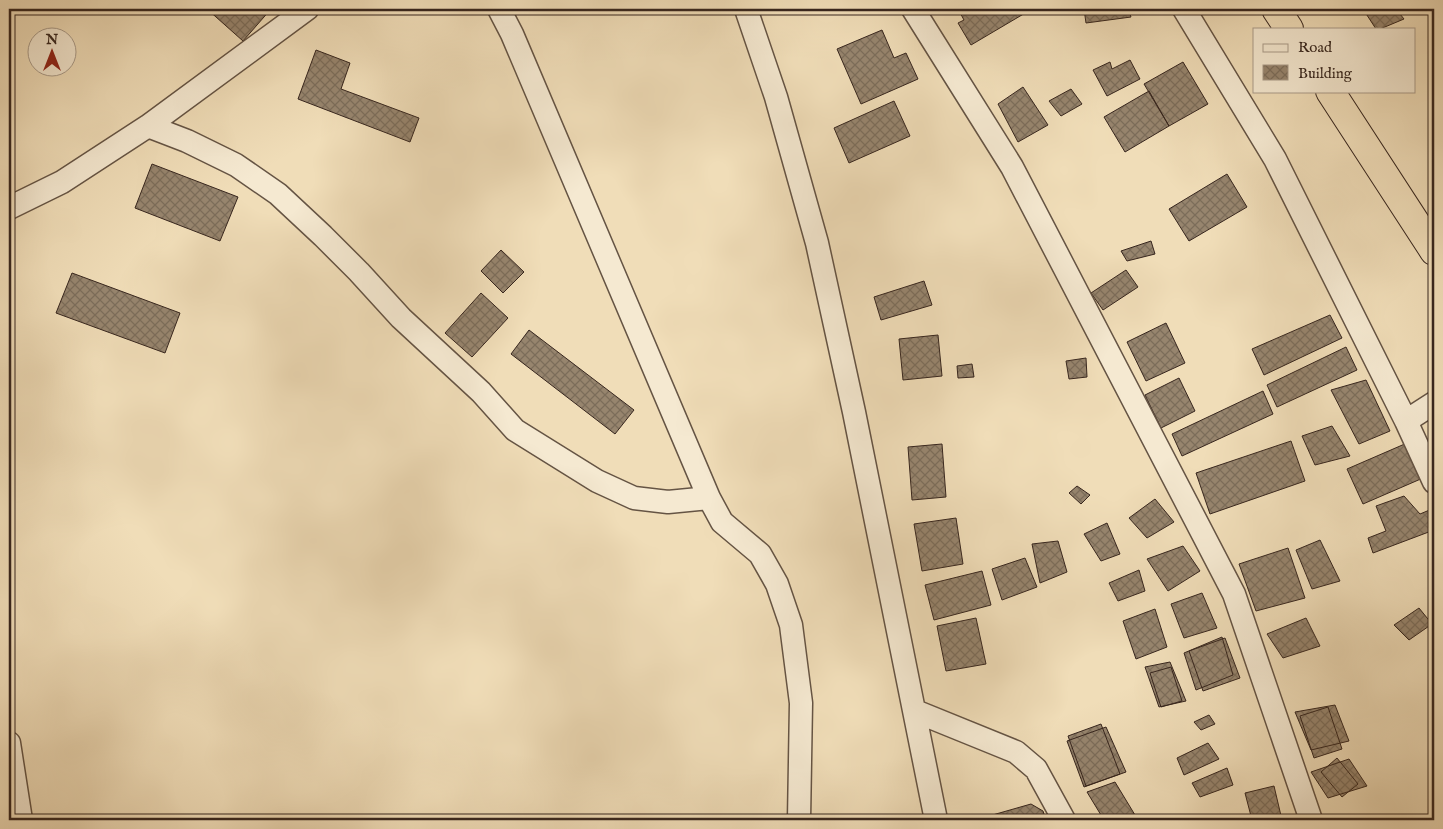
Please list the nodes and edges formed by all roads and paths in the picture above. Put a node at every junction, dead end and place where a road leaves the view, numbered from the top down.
1 (307, 9) edge
2 (499, 9) edge
3 (746, 9) edge
4 (913, 9) edge
5 (1184, 9) edge
6 (1276, 9) edge
7 (1288, 28) edge
8 (1331, 92) edge
9 (148, 126) junction
10 (9, 208) edge
11 (1434, 251) edge
12 (1434, 404) edge
13 (1406, 421) junction
14 (1434, 482) edge
15 (709, 498) junction
16 (915, 711) junction
17 (9, 743) edge
18 (21, 820) edge
19 (799, 820) edge
20 (936, 820) edge
21 (1064, 820) edge
22 (1311, 820) edge

1 - 9 street
2 - 15 street
3 - 16 street
4 - 22 street
5 - 13 street
6 - 7 highway
8 - 11 highway
9 - 10 street
9 - 15 street
12 - 13 street
13 - 14 street
15 - 19 street
16 - 20 street
16 - 21 street
17 - 18 street

